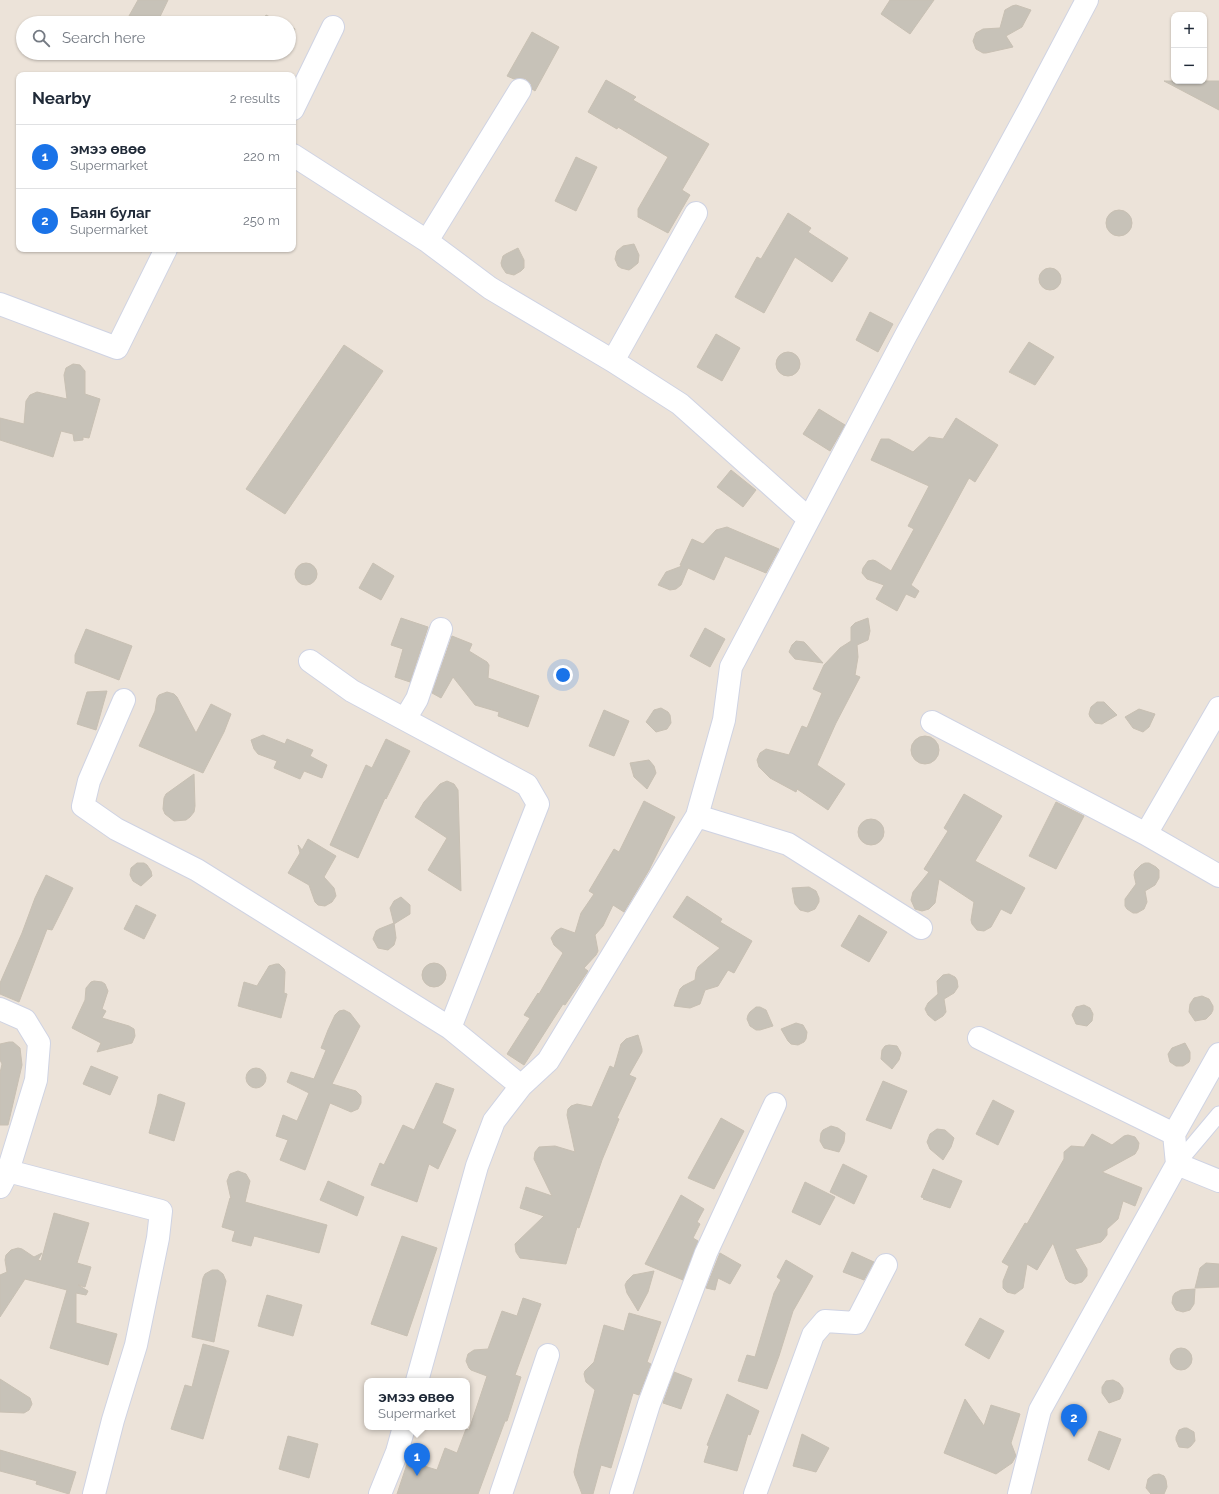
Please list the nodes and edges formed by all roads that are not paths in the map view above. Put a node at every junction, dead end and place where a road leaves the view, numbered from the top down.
1 (1087, 0) edge
2 (333, 27) dead end
3 (520, 90) dead end
4 (296, 103) edge
5 (296, 158) edge
6 (696, 213) dead end
7 (427, 241) junction
8 (165, 252) edge
9 (0, 304) edge
10 (613, 361) junction
11 (809, 519) junction
12 (441, 629) dead end
13 (310, 661) dead end
14 (124, 700) dead end
15 (1219, 708) edge
16 (405, 719) junction
17 (932, 722) dead end
18 (697, 816) junction
19 (1146, 834) junction
20 (1219, 876) edge
21 (921, 928) dead end
22 (0, 1009) edge
23 (450, 1028) junction
24 (979, 1038) dead end
25 (1219, 1054) edge
26 (521, 1086) junction
27 (775, 1104) dead end
28 (1219, 1114) edge
29 (1174, 1134) junction
30 (1177, 1164) junction
31 (4, 1179) edge
32 (1219, 1181) edge
33 (886, 1265) dead end
34 (548, 1355) dead end
35 (418, 1378) edge
36 (403, 1430) edge
37 (94, 1494) edge
38 (380, 1494) edge
39 (501, 1494) edge
40 (621, 1494) edge
41 (755, 1494) edge
42 (1019, 1494) edge

1 - 11 street
2 - 4 street
3 - 7 street
5 - 7 street
6 - 10 street
7 - 10 street
8 - 9 street
10 - 11 street
11 - 18 street
12 - 16 street
13 - 16 street
14 - 23 street
15 - 19 street
16 - 23 street
17 - 19 street
18 - 21 street
18 - 26 street
19 - 20 street
22 - 31 street
23 - 26 street
24 - 29 street
25 - 29 street
26 - 35 street
27 - 40 street
28 - 30 lane
29 - 30 street
30 - 32 street
30 - 42 street
31 - 37 street
33 - 41 street
34 - 39 street
36 - 38 street

